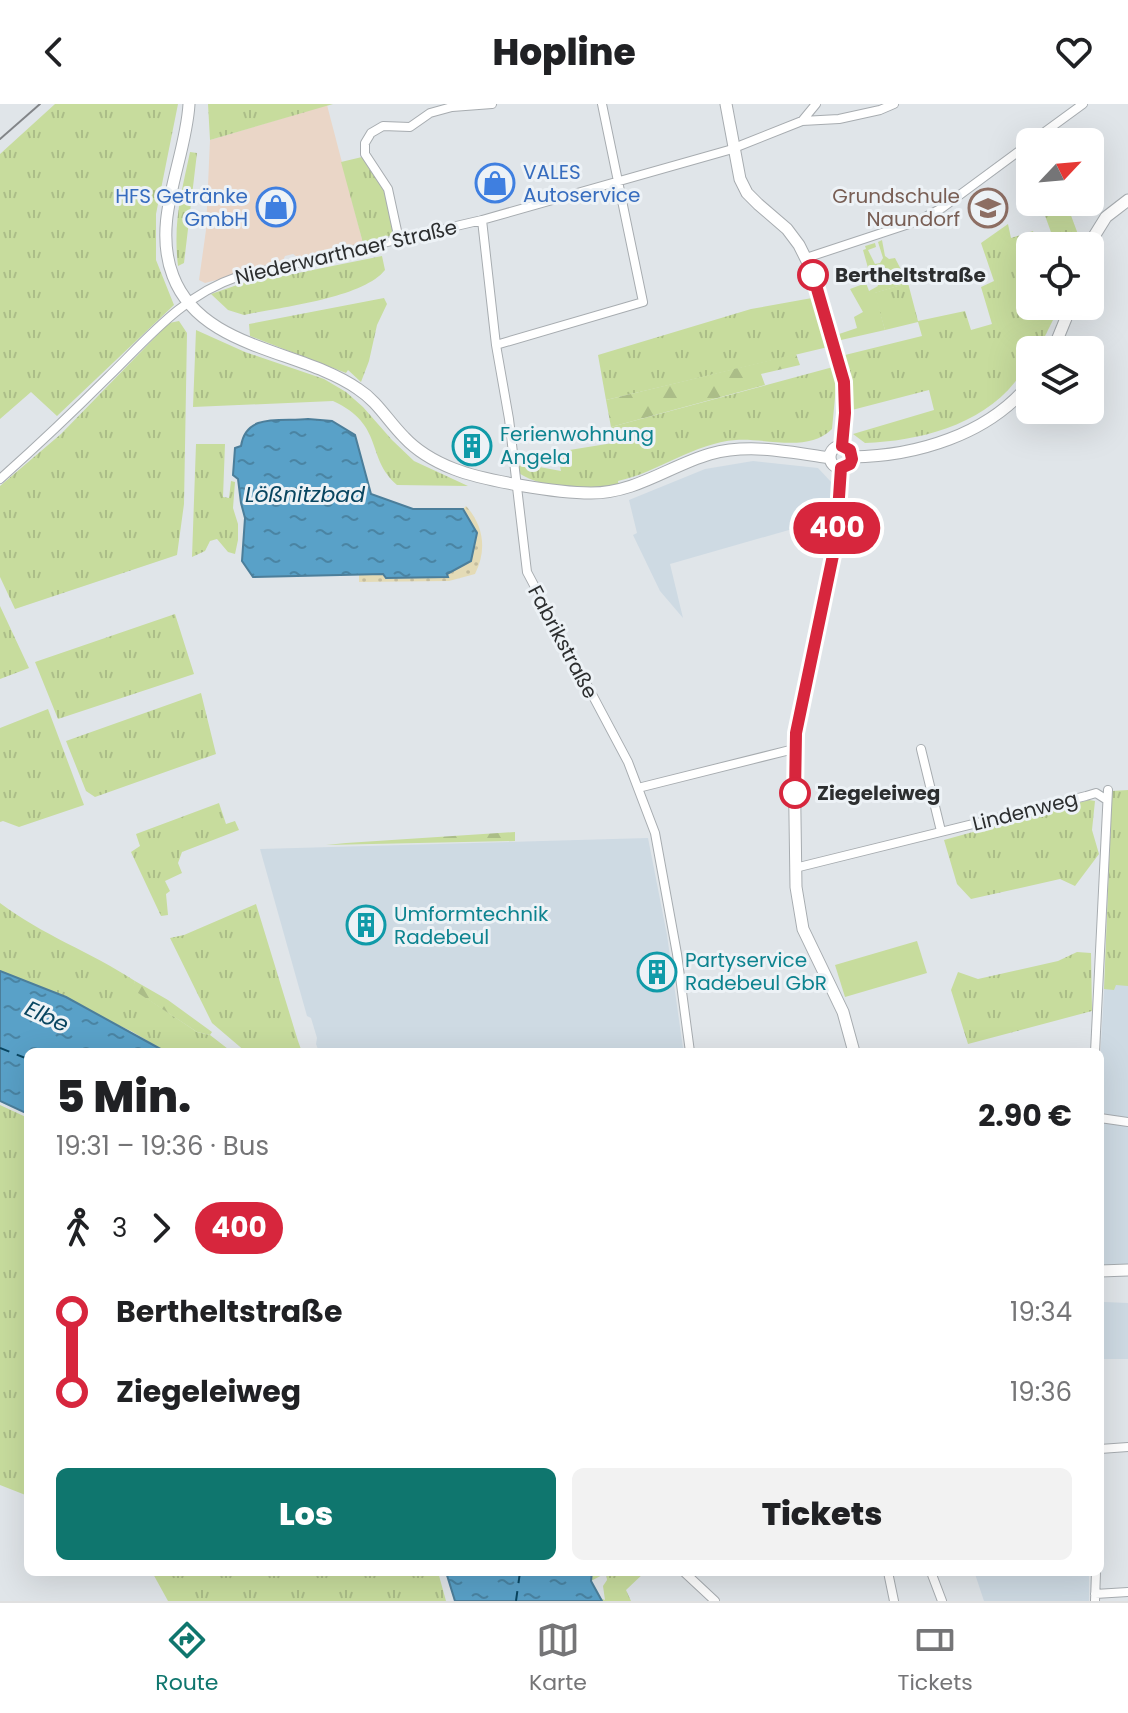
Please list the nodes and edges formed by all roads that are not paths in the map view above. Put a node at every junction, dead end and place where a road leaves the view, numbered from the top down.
1 (189, 104) edge
2 (492, 104) edge
3 (602, 104) edge
4 (726, 104) edge
5 (816, 104) edge
6 (894, 104) edge
7 (1083, 104) edge
8 (802, 121) junction
9 (1050, 128) edge
10 (735, 148) junction
11 (1016, 153) edge
12 (619, 182) junction
13 (1128, 200) edge
14 (482, 220) junction
15 (1097, 232) edge
16 (399, 240) junction
17 (806, 258) junction
18 (187, 301) junction
19 (496, 345) junction
20 (1016, 396) edge
21 (842, 446) junction
22 (852, 457) junction
23 (830, 458) junction
24 (841, 468) junction
25 (0, 479) edge
26 (515, 483) junction
27 (794, 749) junction
28 (921, 749) dead end
29 (638, 788) junction
30 (941, 831) junction
31 (795, 868) junction
32 (689, 1048) edge
33 (853, 1048) edge
34 (1095, 1048) edge
35 (1104, 1119) edge
36 (1128, 1122) edge
37 (1128, 1270) edge
38 (1104, 1271) edge
39 (1128, 1447) edge
40 (1104, 1449) edge
41 (688, 1576) edge
42 (889, 1576) edge
43 (933, 1576) edge
44 (1096, 1576) edge
45 (1128, 1592) edge
46 (1095, 1598) edge
47 (715, 1601) edge
48 (894, 1601) edge
49 (942, 1601) edge

1 - 18 street
2 - 16 street
3 - 12 street
4 - 10 street
5 - 8 street
6 - 8 street
7 - 9 street
8 - 10 street, Niederwarthaer Straße
10 - 12 street, Niederwarthaer Straße
10 - 17 street
11 - 17 street
12 - 14 street, Niederwarthaer Straße
12 - 19 street
13 - 15 street
14 - 16 street, Niederwarthaer Straße
14 - 19 street, Fabrikstraße
16 - 18 street, Niederwarthaer Straße
17 - 21 street
18 - 25 street, Niederwarthaer Straße
18 - 26 street
19 - 26 street, Fabrikstraße
20 - 22 street
21 - 22 street
21 - 23 street
22 - 24 street
23 - 24 street
23 - 26 street
24 - 27 street
26 - 29 street, Fabrikstraße
27 - 29 street
27 - 31 street
28 - 30 street
29 - 32 street, Fabrikstraße
30 - 31 street, Lindenweg
30 - 34 street, Lindenweg
31 - 33 street
35 - 36 street
37 - 38 street
39 - 40 street
41 - 47 street
42 - 48 street
43 - 49 street
44 - 46 street
45 - 46 street

